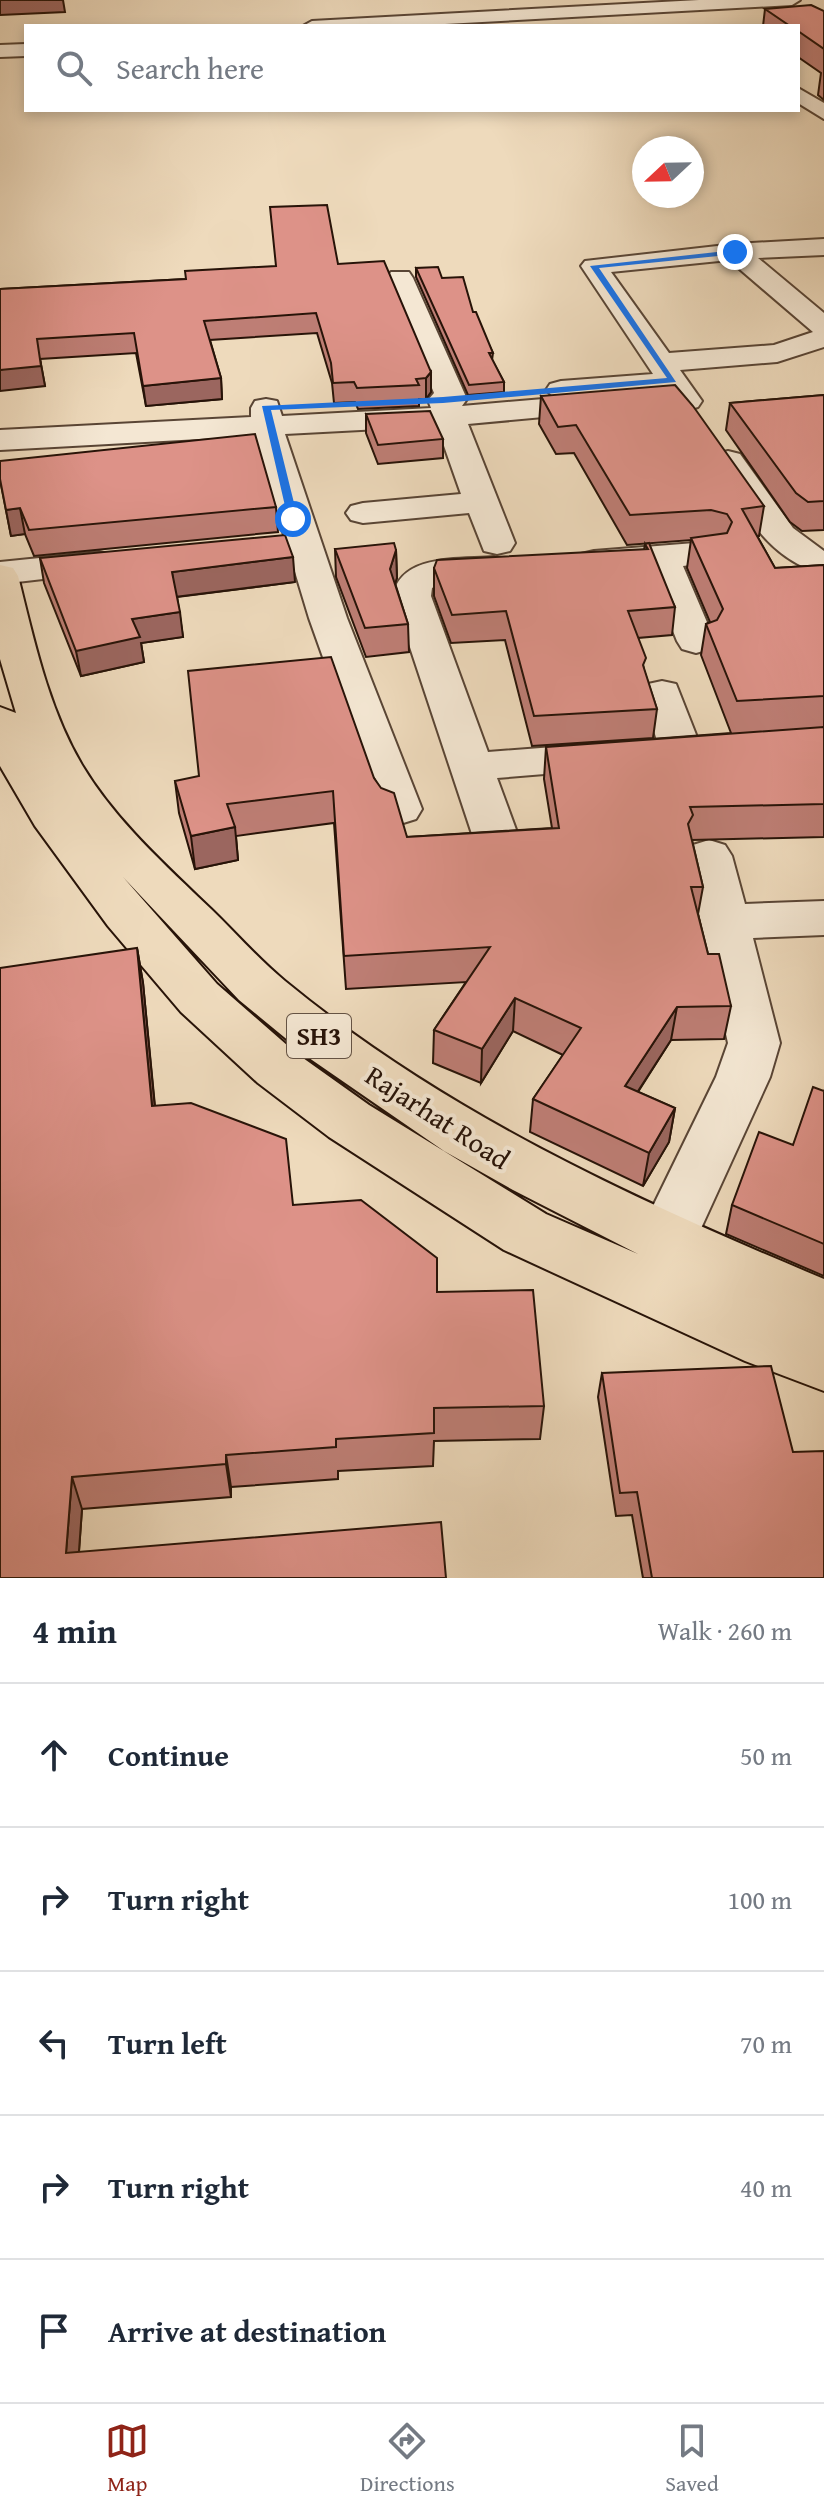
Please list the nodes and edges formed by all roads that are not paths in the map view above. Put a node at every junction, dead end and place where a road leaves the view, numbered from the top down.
1 (800, 8) edge
2 (331, 21) edge
3 (509, 24) edge
4 (24, 41) edge
5 (0, 42) edge
6 (24, 50) edge
7 (0, 51) edge
8 (800, 95) edge
9 (824, 113) edge
10 (824, 247) edge
11 (735, 252) junction
12 (400, 278) dead end
13 (824, 327) edge
14 (824, 338) edge
15 (685, 399) junction
16 (448, 405) junction
17 (266, 416) junction
18 (0, 423) edge
19 (84, 427) junction
20 (0, 440) edge
21 (481, 502) junction
22 (363, 513) dead end
23 (497, 543) dead end
24 (707, 553) edge
25 (661, 555) junction
26 (0, 556) edge
27 (824, 563) edge
28 (0, 574) edge
29 (696, 641) dead end
30 (662, 693) dead end
31 (0, 720) edge
32 (471, 767) junction
33 (400, 809) edge
34 (499, 846) edge
35 (709, 856) dead end
36 (824, 918) edge
37 (727, 922) junction
38 (666, 1241) junction
39 (824, 1308) edge
40 (824, 1361) edge

1 - 2 street
1 - 3 street
4 - 5 street
6 - 7 street
8 - 9 street
10 - 11 street
11 - 13 street
11 - 15 street
12 - 16 street
14 - 15 street
15 - 16 street
15 - 27 street
16 - 17 street
16 - 21 street
17 - 19 street
17 - 33 street
18 - 19 street
19 - 20 street
21 - 22 street
21 - 23 street
24 - 25 street
25 - 29 street
25 - 32 street
26 - 28 street
28 - 38 main road, Rajarhat Road / SH3
30 - 32 street
31 - 40 main road, Rajarhat Road / SH3
32 - 34 street
35 - 37 street
36 - 37 street
37 - 38 street
38 - 39 main road, Rajarhat Road / SH3

